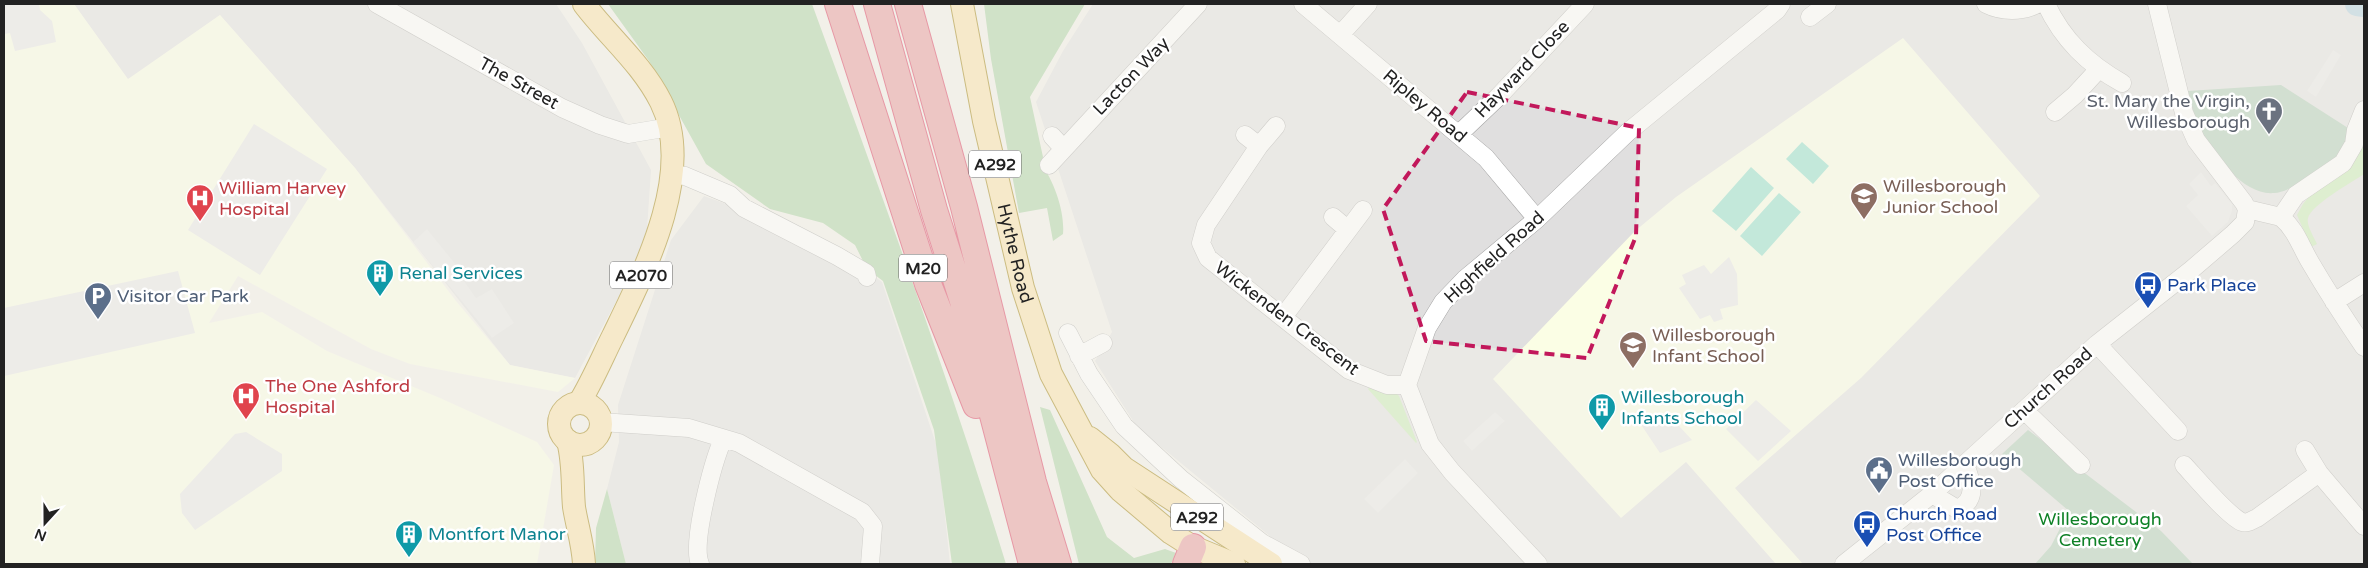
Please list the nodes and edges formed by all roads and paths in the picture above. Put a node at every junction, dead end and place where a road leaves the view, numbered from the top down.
1 (377, 4) edge
2 (584, 4) edge
3 (838, 4) edge
4 (877, 4) edge
5 (908, 4) edge
6 (962, 4) edge
7 (1198, 4) edge
8 (1302, 4) edge
9 (1368, 4) edge
10 (1585, 4) edge
11 (1782, 4) edge
12 (1825, 4) edge
13 (1986, 4) edge
14 (2037, 4) edge
15 (2046, 4) edge
16 (2157, 4) edge
17 (1810, 17) dead end
18 (1340, 35) junction
19 (2098, 70) junction
20 (2122, 83) dead end
21 (2364, 110) edge
22 (2054, 112) dead end
23 (1276, 126) dead end
24 (670, 127) junction
25 (1459, 134) junction
26 (1245, 135) dead end
27 (1259, 146) junction
28 (1049, 165) dead end
29 (671, 174) junction
30 (2247, 209) junction
31 (1363, 210) dead end
32 (1333, 217) dead end
33 (2281, 217) junction
34 (1537, 219) junction
35 (1347, 229) junction
36 (868, 277) dead end
37 (2364, 284) edge
38 (2334, 302) junction
39 (1283, 317) junction
40 (1068, 333) dead end
41 (1102, 344) dead end
42 (2097, 344) junction
43 (2364, 347) edge
44 (1079, 356) junction
45 (1407, 385) junction
46 (2024, 410) junction
47 (592, 417) junction
48 (2178, 431) dead end
49 (1084, 434) junction
50 (723, 439) junction
51 (568, 441) junction
52 (2305, 450) dead end
53 (1965, 464) junction
54 (2081, 465) dead end
55 (2184, 465) dead end
56 (1124, 468) junction
57 (2319, 473) junction
58 (1932, 494) junction
59 (574, 507) junction
60 (1018, 513) junction
61 (2364, 526) edge
62 (1189, 556) edge
63 (584, 564) edge
64 (700, 564) edge
65 (870, 564) edge
66 (1032, 564) edge
67 (1058, 564) edge
68 (1234, 564) edge
69 (1271, 564) edge
70 (1301, 564) edge
71 (1538, 564) edge
72 (1844, 564) edge

1 - 24 street, The Street
2 - 24 main road, A2070
3 - 60 highway, M20
4 - 60 highway, M20
5 - 67 highway
6 - 49 main road, Hythe Road / A292
7 - 28 street, Lacton Way
8 - 18 street, Ripley Road
9 - 18 street
10 - 25 street, Hayward Close
11 - 34 street, Highfield Road
12 - 17 street
13 - 14 street
15 - 19 street
16 - 30 street
18 - 25 street, Ripley Road
19 - 20 street
19 - 22 street
21 - 33 street
23 - 27 street, Wickenden Crescent
24 - 29 main road, A2070
25 - 34 street, Ripley Road
26 - 27 street
27 - 39 street, Wickenden Crescent
29 - 36 street
29 - 47 main road, A2070
30 - 33 street
30 - 42 street, Church Road
31 - 35 street
32 - 35 street
33 - 38 street
34 - 45 street, Highfield Road
35 - 39 street
37 - 38 street
38 - 43 street
39 - 45 street, Wickenden Crescent
40 - 44 street
41 - 44 street
42 - 46 street, Church Road
42 - 48 street
44 - 70 street
45 - 71 street
46 - 53 street, Church Road
46 - 54 street
47 - 50 street
47 - 51 main road
47 - 51 main road
47 - 59 main road, A2070
49 - 56 main road, Hythe Road / A292
49 - 62 main road, Hythe Road / A292
50 - 64 street
50 - 65 street
51 - 59 main road, A2070
52 - 57 street
53 - 58 street, Church Road
53 - 58 street
55 - 57 street
56 - 62 main road
56 - 69 main road, Hythe Road / A292
57 - 61 street
58 - 72 street, Church Road
59 - 63 main road, A2070
60 - 66 highway, M20
62 - 68 main road, Hythe Road / A292

